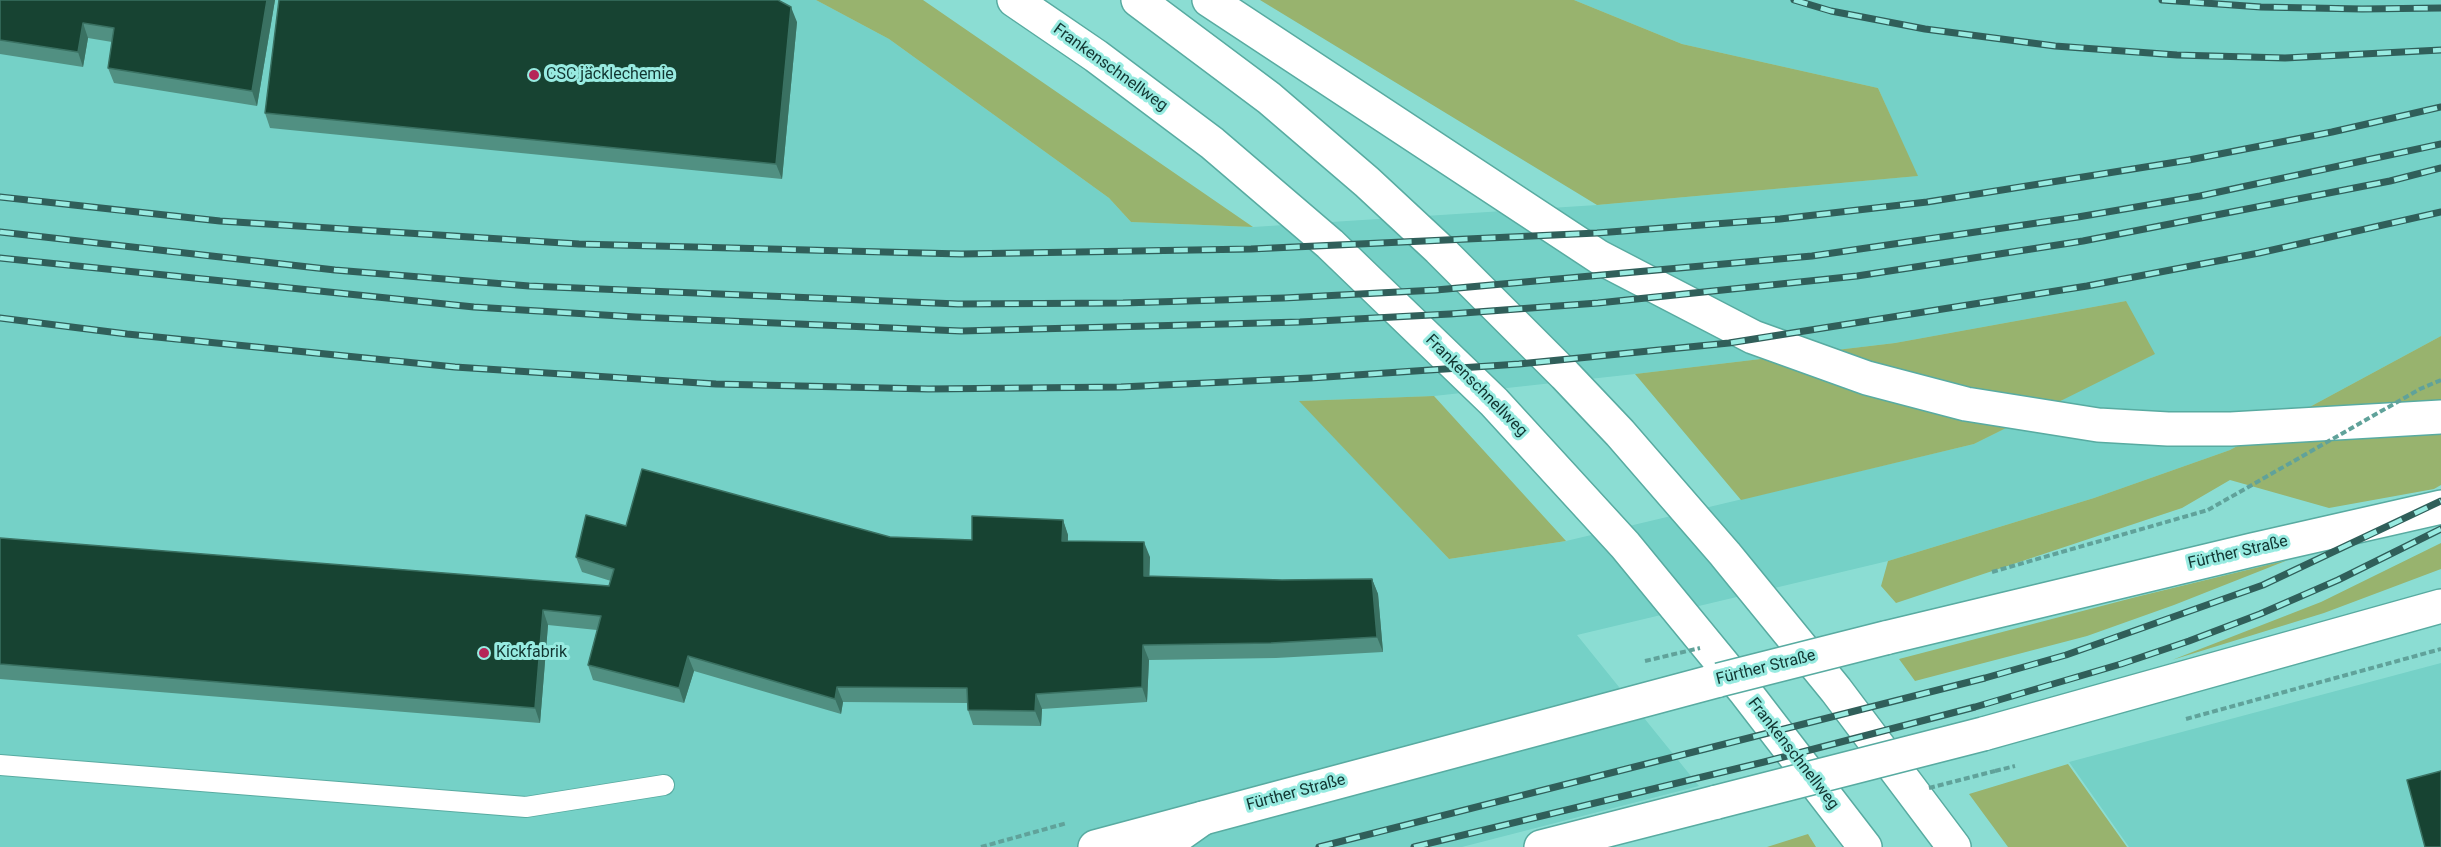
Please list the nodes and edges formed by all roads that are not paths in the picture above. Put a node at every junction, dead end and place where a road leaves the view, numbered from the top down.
1 (1014, 0) edge
2 (1138, 0) edge
3 (1209, 0) edge
4 (2441, 417) edge
5 (2441, 507) edge
6 (2441, 606) edge
7 (0, 765) edge
8 (664, 785) dead end
9 (1203, 818) junction
10 (1095, 847) edge
11 (1162, 847) edge
12 (1541, 847) edge
13 (1865, 847) edge
14 (1954, 847) edge

1 - 13 main road, Frankenschnellweg
2 - 14 main road
3 - 4 main road
5 - 9 main road, Fürther Straße, bridge
6 - 12 main road, bridge
7 - 8 lane
9 - 10 main road, Fürther Straße
9 - 11 main road

